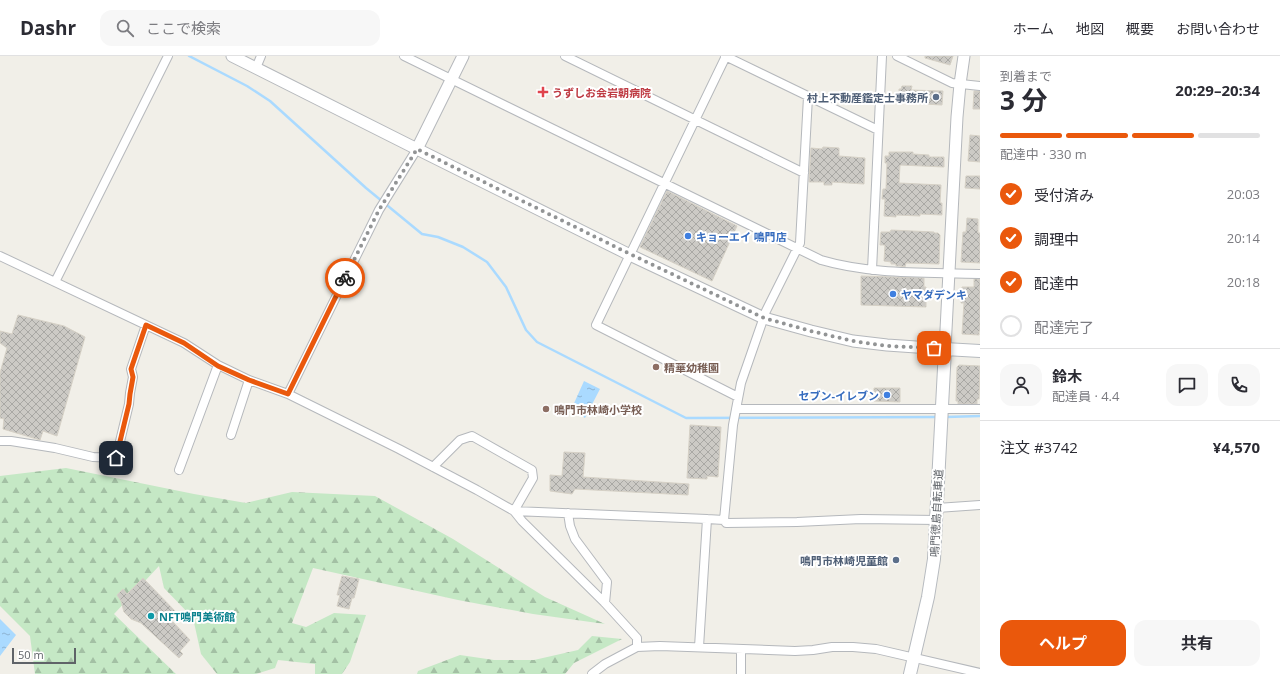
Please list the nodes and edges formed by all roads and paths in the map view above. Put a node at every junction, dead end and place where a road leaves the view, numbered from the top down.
1 (168, 56) edge
2 (232, 56) edge
3 (261, 56) edge
4 (404, 56) edge
5 (463, 56) edge
6 (565, 56) edge
7 (726, 56) edge
8 (882, 56) edge
9 (897, 56) edge
10 (964, 56) edge
11 (256, 68) junction
12 (452, 79) junction
13 (960, 84) junction
14 (980, 86) edge
15 (808, 97) junction
16 (695, 120) junction
17 (878, 130) junction
18 (417, 149) junction
19 (804, 173) junction
20 (664, 184) junction
21 (798, 248) junction
22 (630, 254) junction
23 (0, 256) edge
24 (872, 270) junction
25 (950, 273) junction
26 (980, 274) edge
27 (55, 282) junction
28 (764, 318) junction
29 (146, 325) junction
30 (945, 349) junction
31 (980, 351) edge
32 (218, 366) junction
33 (249, 380) junction
34 (288, 394) junction
35 (738, 397) junction
36 (980, 409) edge
37 (735, 410) junction
38 (942, 414) junction
39 (232, 435) dead end
40 (0, 441) edge
41 (433, 468) junction
42 (179, 470) dead end
43 (980, 505) edge
44 (514, 511) junction
45 (568, 513) junction
46 (937, 514) junction
47 (707, 519) junction
48 (724, 520) junction
49 (605, 603) junction
50 (637, 647) junction
51 (699, 647) junction
52 (741, 649) junction
53 (914, 657) junction
54 (980, 673) edge
55 (592, 674) edge
56 (741, 674) edge
57 (910, 674) edge

1 - 27 street
2 - 11 street
3 - 11 street
4 - 12 street
5 - 12 street
6 - 16 street
7 - 15 street
7 - 16 street
8 - 17 street
9 - 13 street
10 - 13 street
11 - 18 street
12 - 18 street
12 - 20 street
13 - 14 street
13 - 25 street
15 - 17 street
15 - 19 street
16 - 19 street
16 - 20 street
17 - 24 street
18 - 22 street
18 - 34 street
19 - 21 street
20 - 21 street
20 - 22 street
21 - 24 street
21 - 28 street
22 - 28 street
22 - 35 street
23 - 27 street
24 - 25 street
25 - 26 street
25 - 30 street
27 - 29 street
28 - 30 street
28 - 35 street
29 - 32 street
29 - 40 street
30 - 31 main road
30 - 38 main road, 鳴門徳島自転車道
32 - 33 street
32 - 42 street
33 - 34 street
33 - 39 street
34 - 41 street
35 - 37 street
36 - 38 street
37 - 38 street
37 - 48 street
38 - 46 main road, 鳴門徳島自転車道
41 - 44 street
41 - 44 street
43 - 46 street
44 - 45 street
44 - 49 street
45 - 47 street
45 - 49 street
46 - 48 street
46 - 53 main road, 鳴門徳島自転車道
47 - 48 street
47 - 51 street
49 - 50 street
50 - 51 street
50 - 55 street
51 - 52 street
52 - 53 street
52 - 56 street
53 - 54 street
53 - 57 main road, 鳴門徳島自転車道

